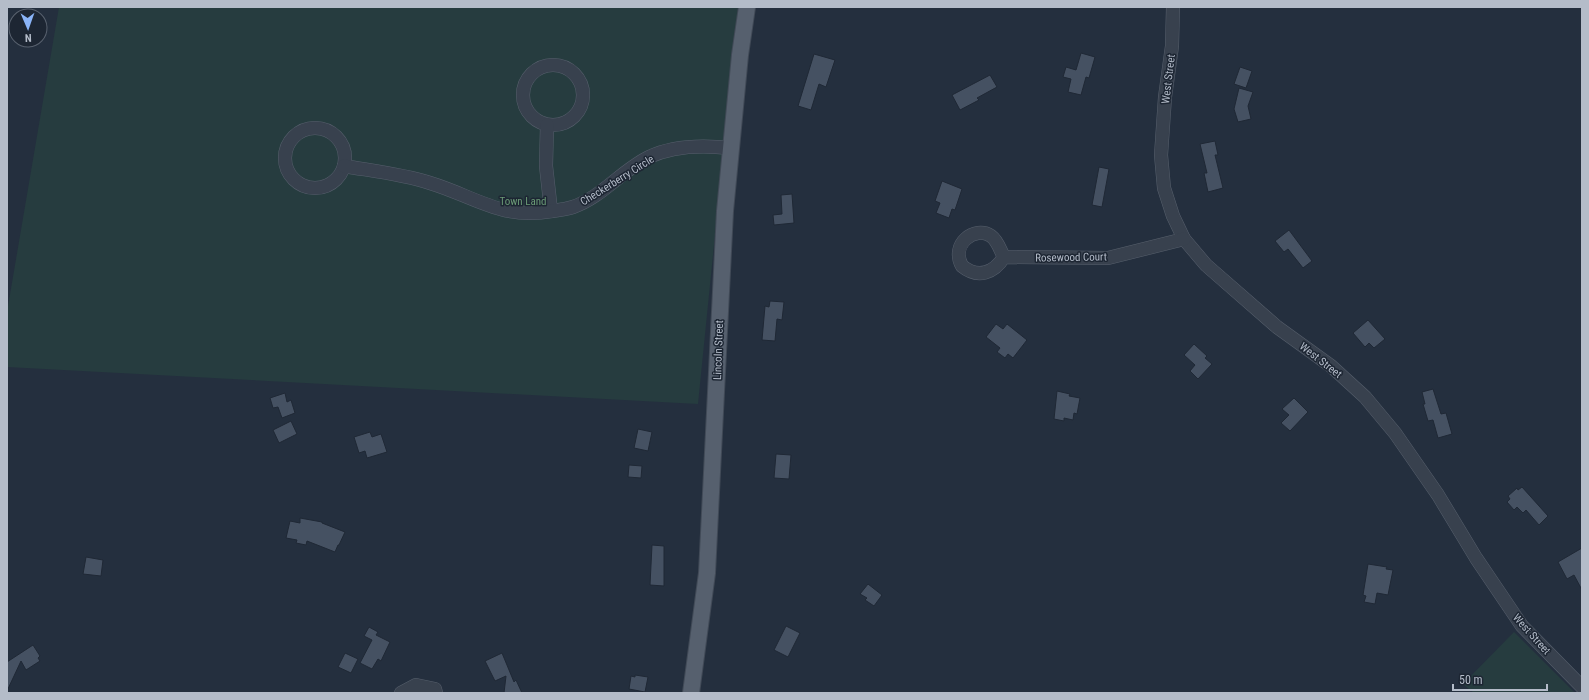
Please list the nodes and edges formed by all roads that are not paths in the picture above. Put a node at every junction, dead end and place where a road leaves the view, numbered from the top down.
1 (747, 7) edge
2 (1173, 7) edge
3 (547, 125) junction
4 (730, 148) junction
5 (344, 166) junction
6 (551, 211) junction
7 (1184, 239) junction
8 (1004, 257) dead end
9 (1582, 687) edge
10 (401, 693) edge
11 (436, 693) edge
12 (691, 693) edge

1 - 4 main road, Lincoln Street
2 - 7 street, West Street
3 - 3 street
3 - 6 street
4 - 6 street, Checkerberry Circle
4 - 12 main road, Lincoln Street
5 - 5 street
5 - 6 street, Checkerberry Circle
7 - 8 street, Rosewood Court
7 - 9 street, West Street
10 - 11 street

